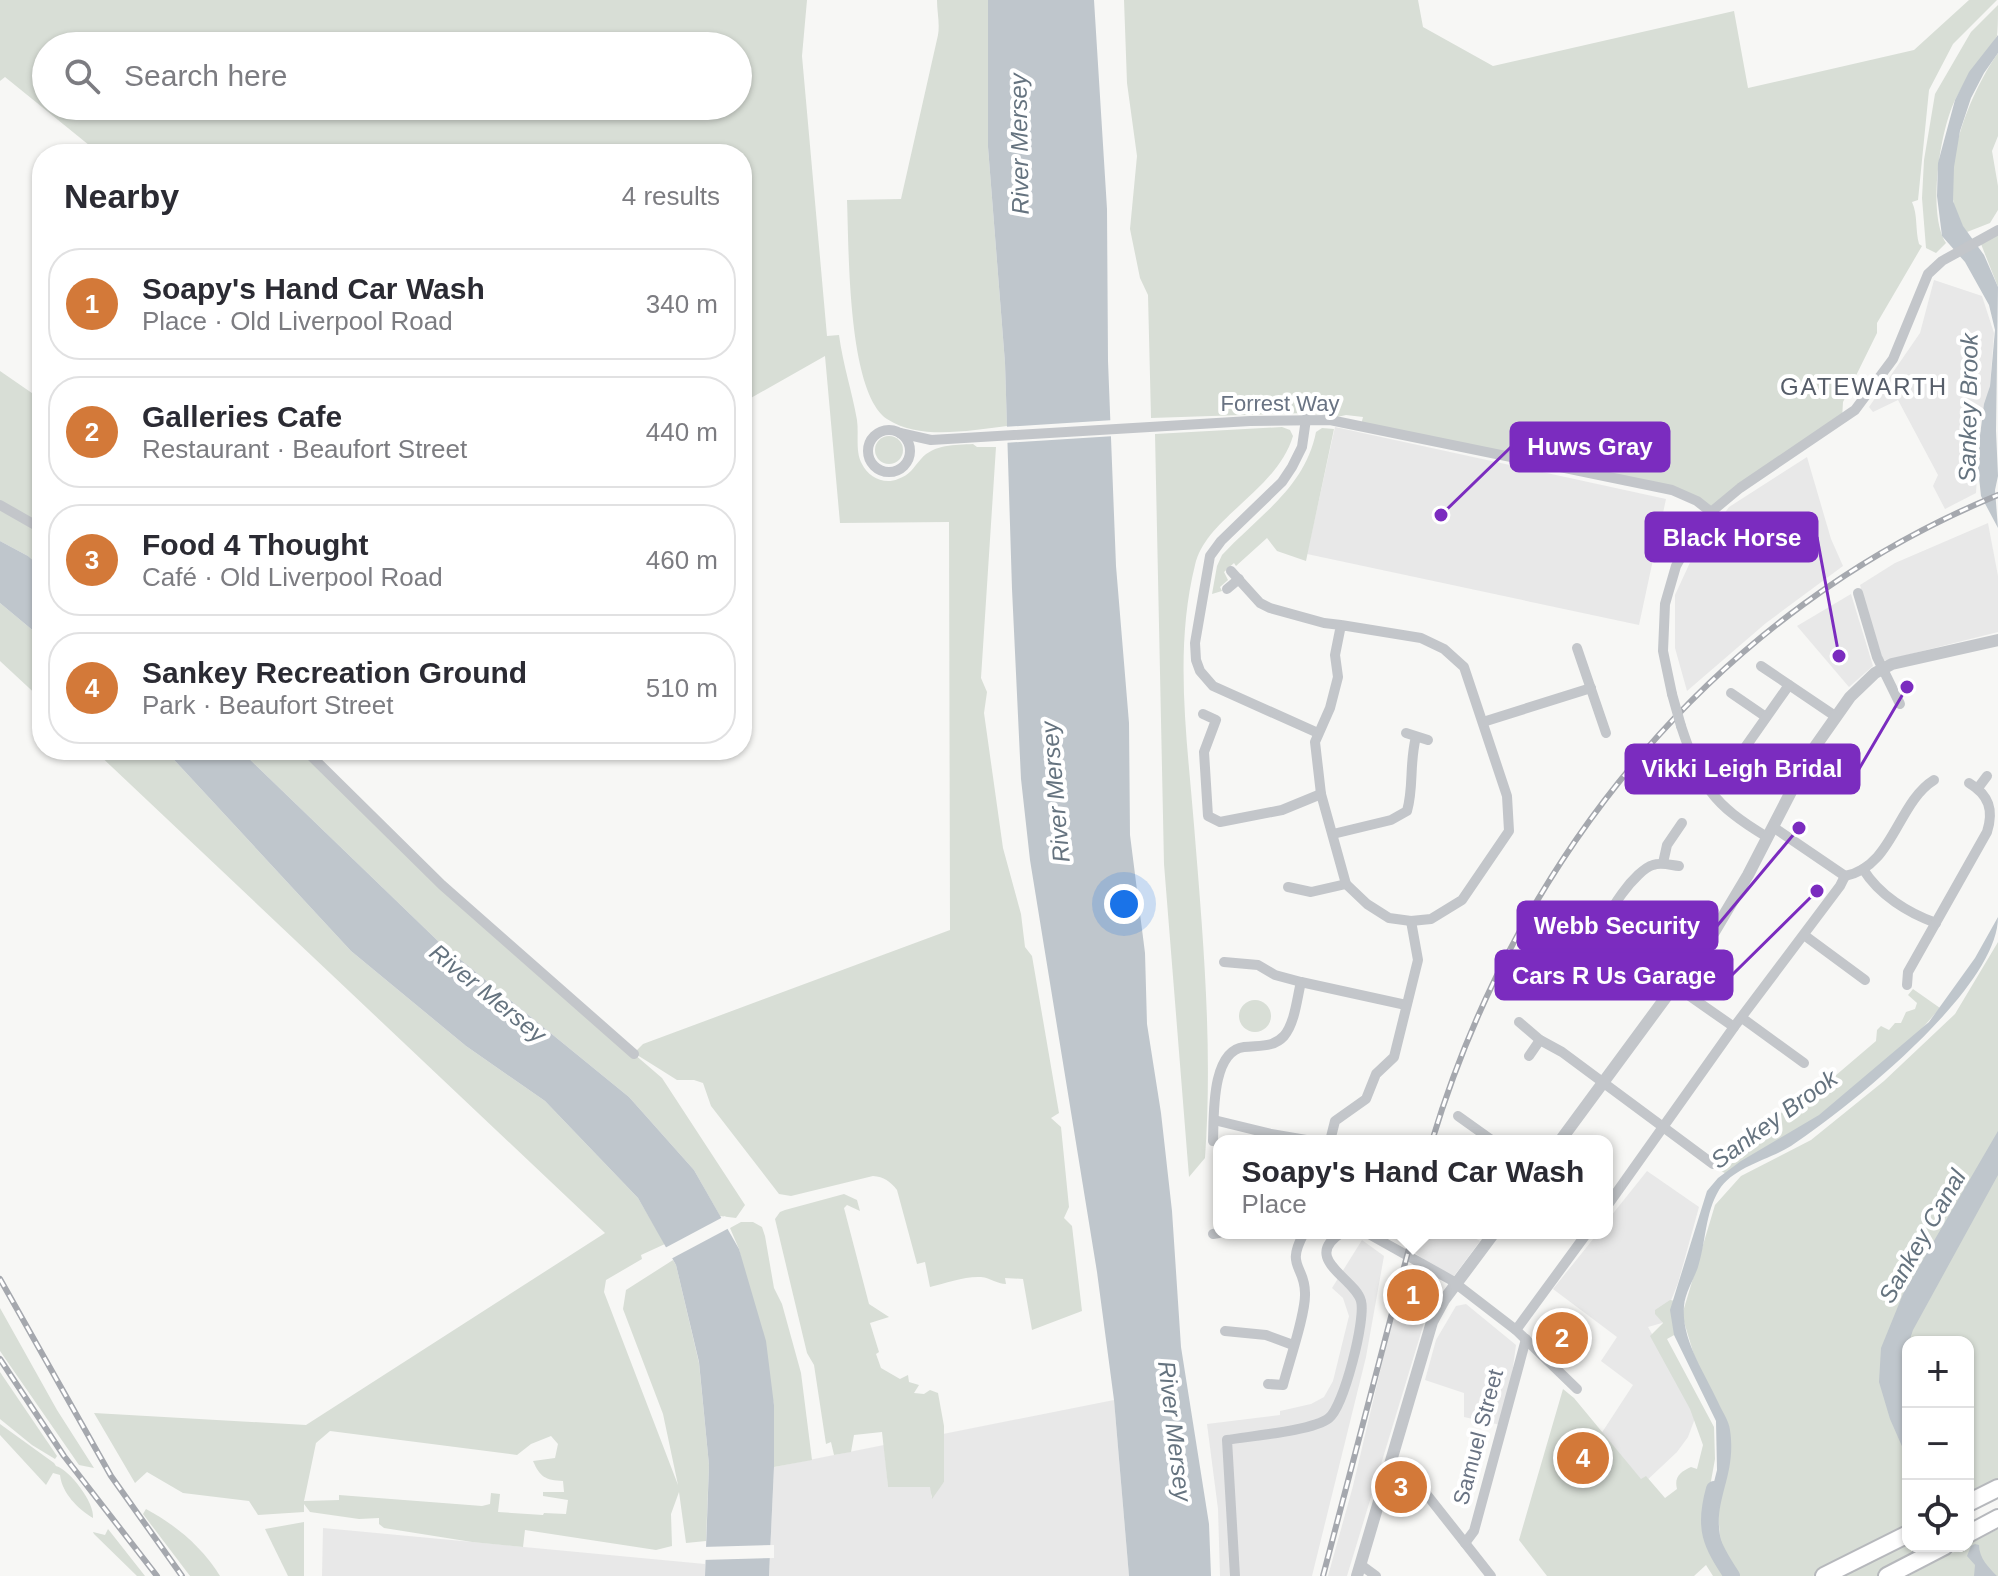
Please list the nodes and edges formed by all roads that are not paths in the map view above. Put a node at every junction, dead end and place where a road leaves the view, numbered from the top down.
1 (1998, 230) edge
2 (1306, 419) junction
3 (900, 433) junction
4 (931, 440) junction
5 (908, 460) junction
6 (0, 505) edge
7 (1711, 512) junction
8 (32, 523) edge
9 (1227, 589) dead end
10 (1858, 593) dead end
11 (1341, 625) junction
12 (1998, 640) edge
13 (1577, 648) dead end
14 (1761, 666) dead end
15 (1883, 668) junction
16 (1789, 685) junction
17 (1591, 688) junction
18 (1731, 693) dead end
19 (1900, 704) dead end
20 (1203, 714) dead end
21 (1835, 716) junction
22 (1766, 717) junction
23 (1483, 722) junction
24 (1318, 733) junction
25 (1606, 733) dead end
26 (1428, 740) dead end
27 (1744, 749) dead end
28 (315, 760) edge
29 (1987, 776) dead end
30 (1934, 780) dead end
31 (1321, 794) junction
32 (1914, 799) junction
33 (1926, 805) dead end
34 (1682, 823) dead end
35 (1770, 832) junction
36 (1333, 834) junction
37 (1663, 863) junction
38 (1679, 866) dead end
39 (1863, 869) junction
40 (1845, 876) junction
41 (1346, 884) junction
42 (1288, 887) dead end
43 (1411, 921) junction
44 (1936, 923) junction
45 (1804, 935) junction
46 (1612, 943) junction
47 (1224, 962) dead end
48 (1865, 980) dead end
49 (1301, 982) junction
50 (1907, 985) dead end
51 (1676, 988) junction
52 (1573, 989) dead end
53 (1406, 1005) junction
54 (1519, 1022) dead end
55 (1738, 1022) junction
56 (1540, 1040) junction
57 (634, 1054) dead end
58 (1529, 1056) dead end
59 (1804, 1063) dead end
60 (1604, 1084) junction
61 (1458, 1116) dead end
62 (1214, 1120) junction
63 (1664, 1128) junction
64 (1213, 1135) edge
65 (1284, 1135) edge
66 (1332, 1135) edge
67 (1488, 1135) edge
68 (1565, 1135) edge
69 (1713, 1164) dead end
70 (1613, 1198) edge
71 (1302, 1239) edge
72 (1333, 1239) edge
73 (1377, 1239) edge
74 (1489, 1239) edge
75 (1583, 1239) edge
76 (1455, 1284) junction
77 (1516, 1330) junction
78 (1225, 1331) dead end
79 (1526, 1339) junction
80 (1293, 1345) junction
81 (1268, 1384) dead end
82 (1577, 1389) dead end
83 (1392, 1461) junction
84 (1998, 1488) edge
85 (1974, 1500) edge
86 (1998, 1518) edge
87 (1974, 1531) edge
88 (1902, 1537) edge
89 (1465, 1543) junction
90 (1933, 1552) edge
91 (1359, 1570) edge
92 (1235, 1576) edge
93 (1376, 1576) edge
94 (1491, 1576) edge
95 (1824, 1576) edge
96 (1887, 1576) edge

1 - 7 street
2 - 4 street, Forrest Way
2 - 7 street, Forrest Way
2 - 24 street
3 - 4 street, Forrest Way
3 - 5 street
3 - 5 street
4 - 5 street
6 - 8 street
7 - 35 street, bridge
9 - 11 street
10 - 15 street
11 - 23 street
11 - 24 street
12 - 15 street
13 - 17 street
14 - 16 street
15 - 19 street
15 - 21 street
16 - 21 street
16 - 22 street
17 - 23 street
17 - 25 street
18 - 22 street
20 - 31 street
21 - 35 street
22 - 27 street
23 - 43 street
24 - 31 street
26 - 36 street
28 - 57 street
29 - 44 street
30 - 32 street
31 - 36 street
32 - 33 street
32 - 39 street
34 - 37 street
35 - 40 street
35 - 51 street
36 - 41 street
37 - 38 street
37 - 46 street
39 - 40 street
39 - 44 street
40 - 45 street
41 - 42 street
41 - 43 street
43 - 53 street
44 - 50 street
45 - 48 street
45 - 55 street
46 - 51 street
46 - 52 street
47 - 49 street
49 - 53 street
49 - 62 street
51 - 55 street
51 - 60 street
53 - 66 street
54 - 56 street
55 - 59 street
55 - 63 street
56 - 58 street
56 - 60 street
60 - 63 street
60 - 68 street
61 - 67 street
62 - 64 street
62 - 65 street
63 - 69 street
63 - 70 street
71 - 80 street
72 - 92 street
73 - 76 street
74 - 76 street
75 - 77 street
76 - 77 street
76 - 83 street
77 - 79 street
78 - 80 street
79 - 82 street
79 - 89 street, Samuel Street
80 - 81 street
83 - 89 street
83 - 91 street
84 - 85 highway
86 - 87 highway
88 - 95 highway
89 - 94 street
90 - 96 highway
91 - 93 street

